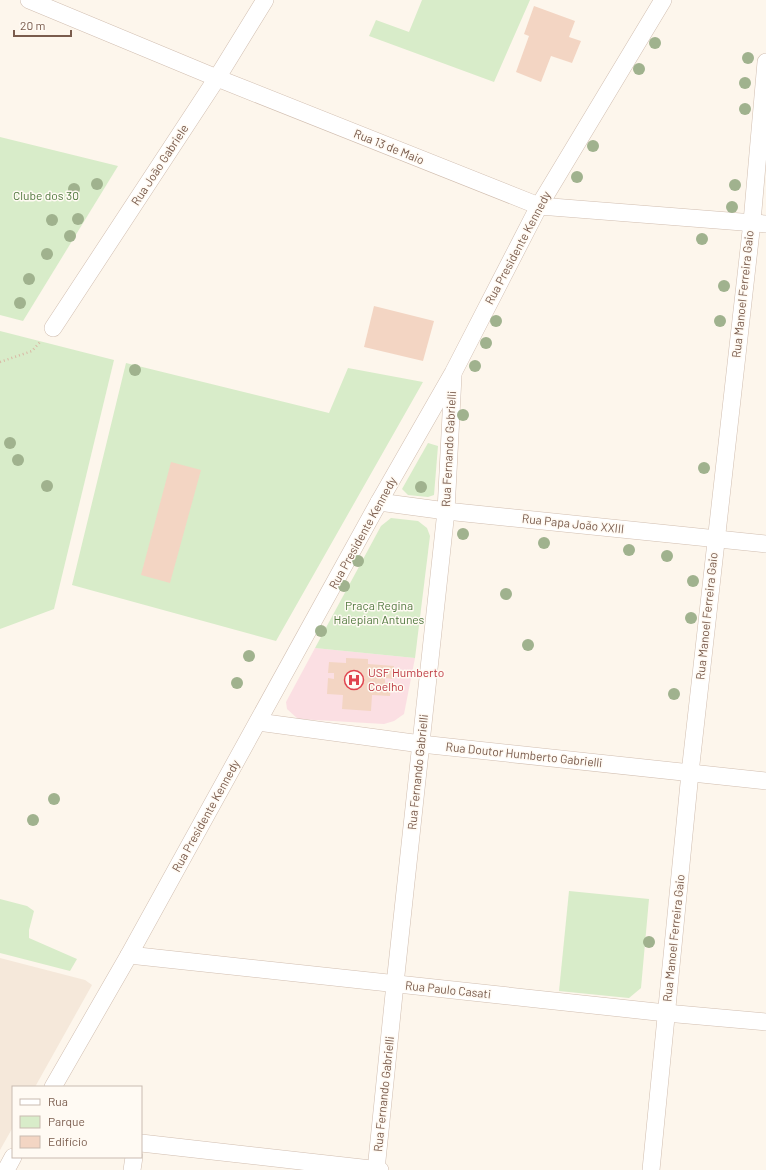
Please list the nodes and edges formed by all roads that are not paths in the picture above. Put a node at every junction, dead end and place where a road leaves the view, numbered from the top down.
1 (29, 0) edge
2 (265, 0) edge
3 (663, 0) edge
4 (766, 62) edge
5 (217, 78) junction
6 (539, 206) junction
7 (759, 223) edge
8 (53, 328) road end
9 (453, 373) junction
10 (379, 502) junction
11 (446, 511) junction
12 (716, 538) junction
13 (766, 544) edge
14 (258, 722) junction
15 (421, 744) junction
16 (690, 773) junction
17 (766, 781) edge
18 (129, 955) junction
19 (395, 984) junction
20 (666, 1013) junction
21 (766, 1022) edge
22 (54, 1086) edge
23 (142, 1143) edge
24 (12, 1158) edge
25 (134, 1158) edge
26 (6, 1170) edge
27 (132, 1170) edge
28 (376, 1170) edge
29 (380, 1170) edge
30 (651, 1170) edge

1 - 5 street, Rua 13 de Maio
2 - 5 street, Rua João Gabriele
3 - 6 street, Rua Presidente Kennedy
4 - 7 street, Rua Manoel Ferreira Gaio
5 - 6 street, Rua 13 de Maio
5 - 8 street, Rua João Gabriele
6 - 7 street, Rua 13 de Maio
6 - 9 street, Rua Presidente Kennedy
7 - 12 street, Rua Manoel Ferreira Gaio
9 - 10 street, Rua Presidente Kennedy
9 - 11 street, Rua Fernando Gabrielli
10 - 11 street, Rua Papa João XXIII
10 - 14 street, Rua Presidente Kennedy
11 - 12 street, Rua Papa João XXIII
11 - 15 street, Rua Fernando Gabrielli
12 - 13 street, Rua Papa João XXIII
12 - 16 street, Rua Manoel Ferreira Gaio
14 - 15 street, Rua Doutor Humberto Gabrielli
14 - 18 street, Rua Presidente Kennedy
15 - 16 street, Rua Doutor Humberto Gabrielli
15 - 19 street, Rua Fernando Gabrielli
16 - 17 street, Rua Doutor Humberto Gabrielli
16 - 20 street, Rua Manoel Ferreira Gaio
18 - 19 street, Rua Paulo Casati
18 - 22 street, Rua Presidente Kennedy
19 - 20 street, Rua Paulo Casati
19 - 28 street, Rua Fernando Gabrielli
20 - 21 street, Rua Paulo Casati
20 - 30 street, Rua Manoel Ferreira Gaio
23 - 28 street
24 - 26 street
25 - 27 street
28 - 29 street

